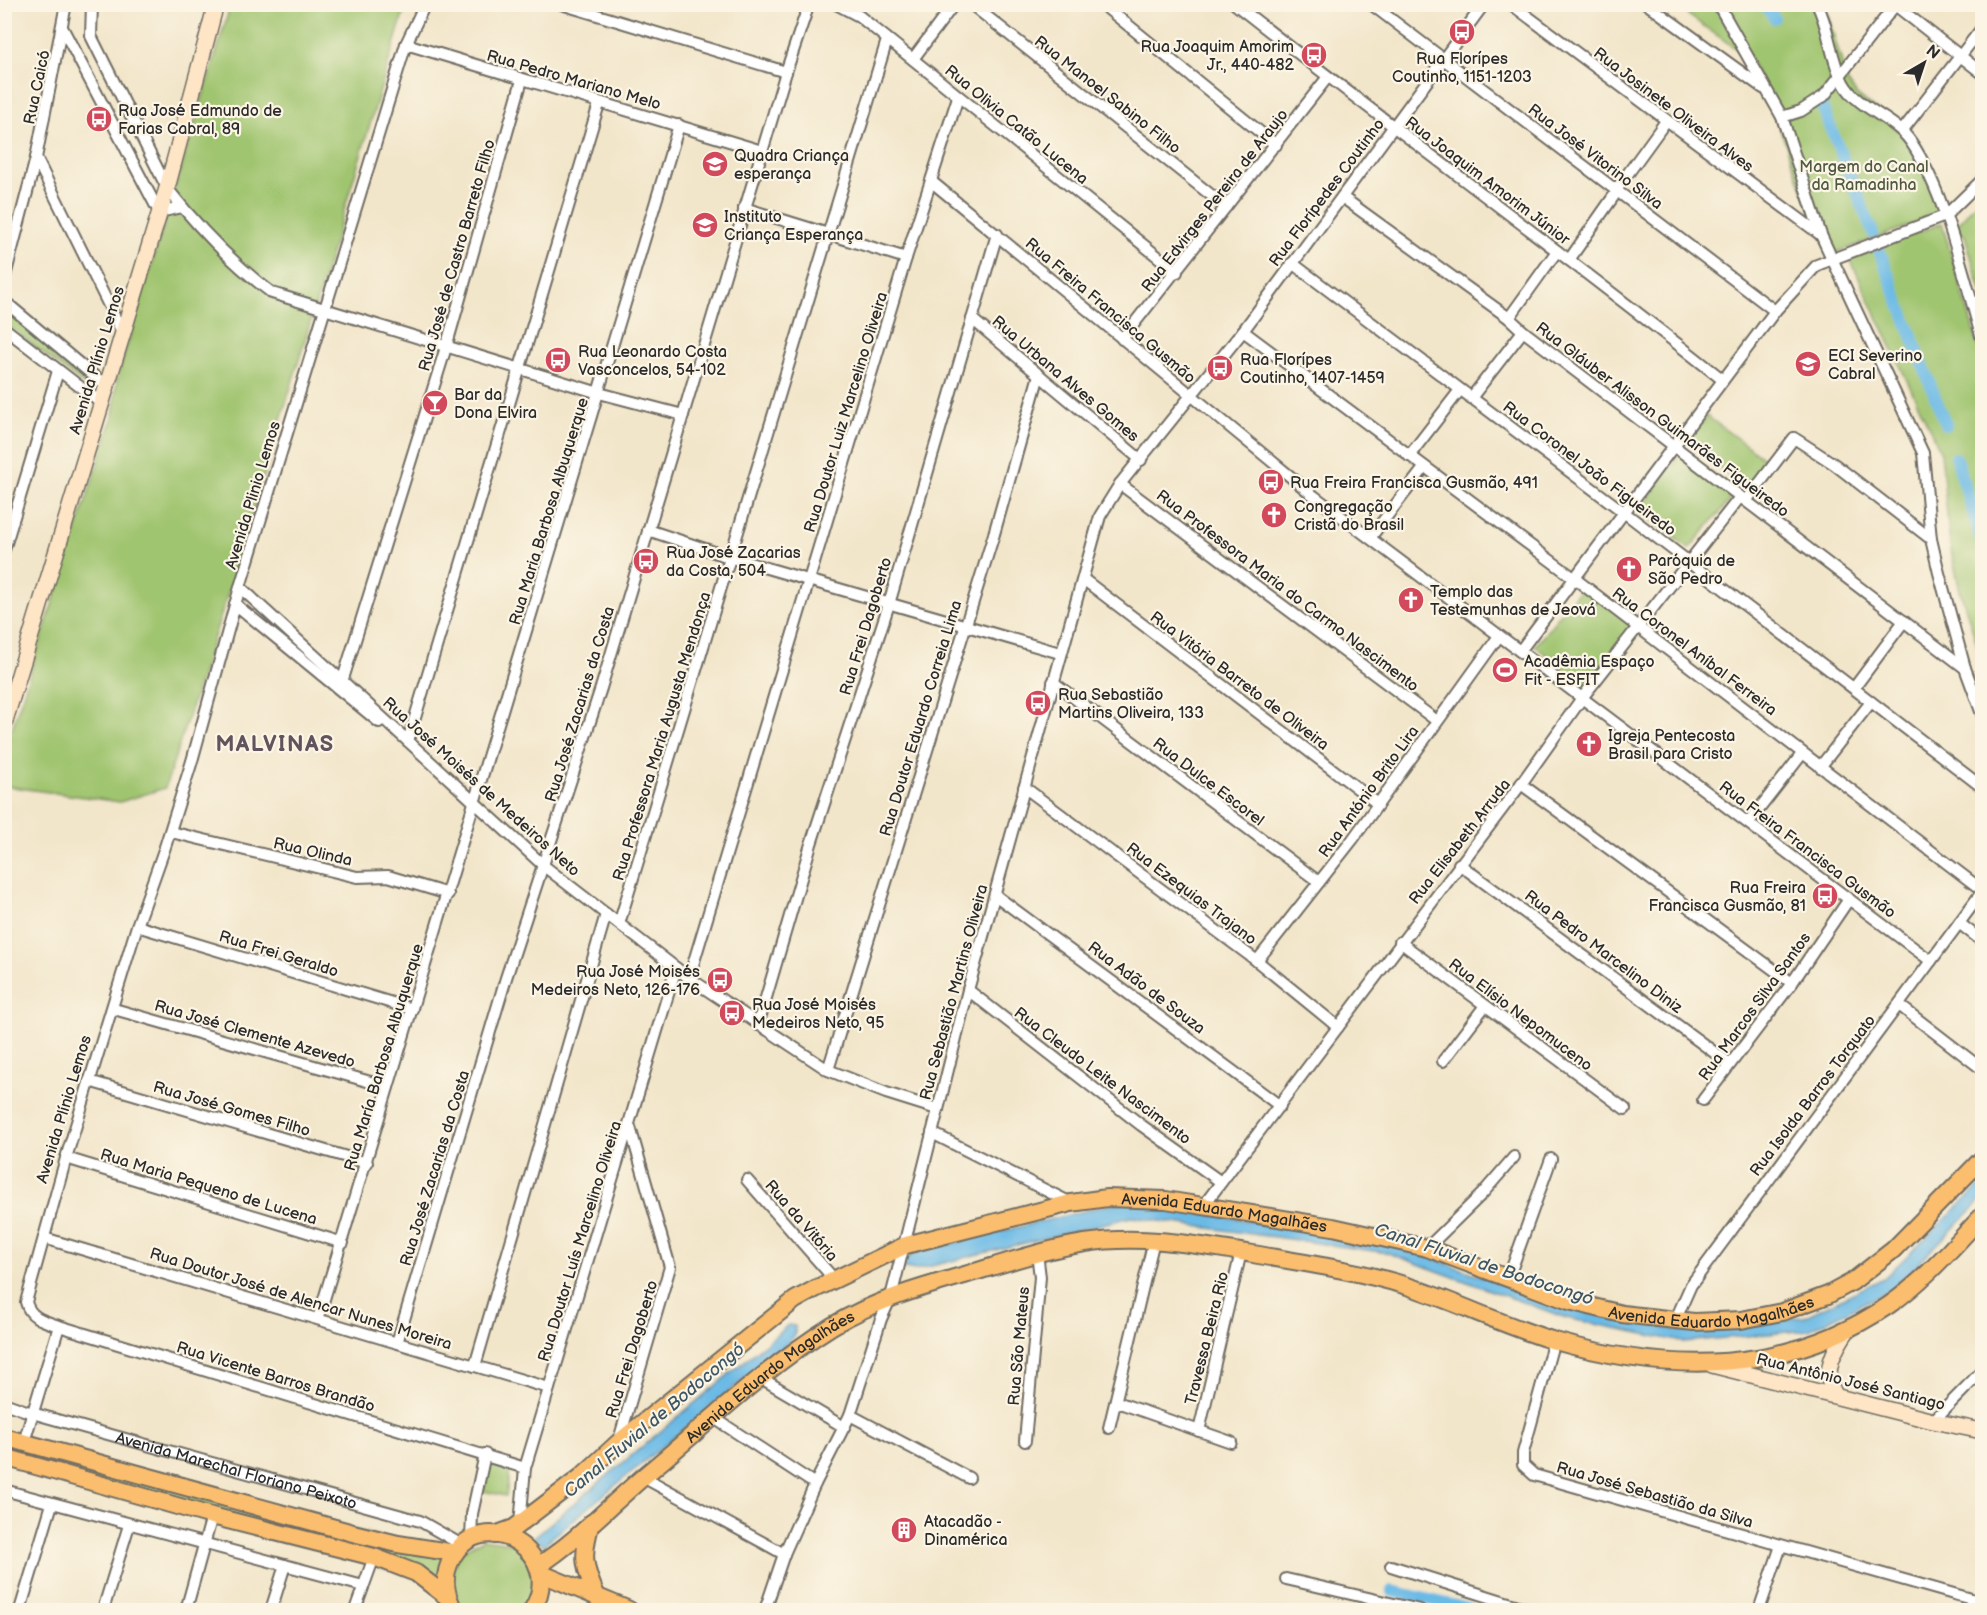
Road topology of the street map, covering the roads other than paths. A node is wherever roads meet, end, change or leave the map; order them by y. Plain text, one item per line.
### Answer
1 (66, 4) edge
2 (92, 4) edge
3 (216, 4) edge
4 (425, 4) edge
5 (561, 4) edge
6 (809, 4) edge
7 (954, 4) edge
8 (971, 4) edge
9 (1102, 4) edge
10 (1235, 4) edge
11 (1371, 4) edge
12 (1484, 4) edge
13 (1511, 4) edge
14 (1647, 4) edge
15 (1719, 4) edge
16 (1817, 4) edge
17 (840, 5) edge
18 (1895, 5) edge
19 (1983, 28) edge
20 (63, 29) junction
21 (887, 40) junction
22 (406, 44) junction
23 (1960, 56) junction
24 (913, 59) junction
25 (1443, 59) junction
26 (786, 72) junction
27 (1983, 73) edge
28 (1839, 75) junction
29 (1327, 78) junction
30 (522, 80) junction
31 (1768, 92) junction
32 (958, 97) junction
33 (599, 104) junction
34 (1782, 117) junction
35 (1666, 121) junction
36 (679, 125) junction
37 (1393, 128) junction
38 (1902, 131) junction
39 (1276, 145) junction
40 (762, 151) junction
41 (36, 158) junction
42 (1983, 180) edge
43 (932, 182) junction
44 (167, 188) junction
45 (1617, 190) junction
46 (1342, 197) junction
47 (182, 207) junction
48 (1226, 207) junction
49 (744, 208) junction
50 (159, 212) junction
51 (1945, 216) junction
52 (829, 232) junction
53 (997, 234) junction
54 (1821, 235) junction
55 (1557, 251) junction
56 (906, 258) junction
57 (1831, 258) junction
58 (1569, 260) junction
59 (1292, 263) junction
60 (1177, 272) junction
61 (4, 280) edge
62 (4, 301) edge
63 (325, 307) junction
64 (1774, 311) junction
65 (1509, 318) junction
66 (972, 319) junction
67 (4, 328) edge
68 (1243, 331) junction
69 (1522, 331) junction
70 (123, 334) junction
71 (1122, 339) junction
72 (1983, 339) edge
73 (447, 344) junction
74 (520, 368) junction
75 (58, 371) junction
76 (1039, 375) junction
77 (1723, 380) junction
78 (106, 386) junction
79 (1460, 390) junction
80 (599, 393) junction
81 (1192, 396) junction
82 (1471, 398) junction
83 (101, 403) junction
84 (683, 415) junction
85 (1675, 446) junction
86 (1408, 456) junction
87 (1141, 460) junction
88 (1424, 468) junction
89 (1120, 484) junction
90 (1743, 499) junction
91 (1625, 513) junction
92 (648, 530) junction
93 (1370, 538) junction
94 (1931, 539) junction
95 (4, 550) edge
96 (732, 558) junction
97 (1689, 562) junction
98 (1574, 578) junction
99 (1083, 579) junction
100 (811, 580) junction
101 (240, 587) junction
102 (236, 604) junction
103 (889, 604) junction
104 (1904, 621) junction
105 (964, 625) junction
106 (1638, 628) junction
107 (1499, 636) junction
108 (1521, 651) junction
109 (1060, 653) junction
110 (1965, 668) junction
111 (343, 679) junction
112 (1053, 682) junction
113 (1854, 688) junction
114 (1582, 698) junction
115 (1870, 702) junction
116 (1983, 714) edge
117 (1437, 721) junction
118 (4, 724) edge
119 (408, 741) junction
120 (1802, 754) junction
121 (1820, 767) junction
122 (1521, 784) junction
123 (1024, 787) junction
124 (1983, 787) edge
125 (476, 803) junction
126 (1378, 804) junction
127 (1749, 822) junction
128 (171, 832) junction
129 (1460, 864) junction
130 (544, 866) junction
131 (1319, 882) junction
132 (1983, 891) edge
133 (448, 894) junction
134 (995, 895) junction
135 (1849, 899) junction
136 (606, 914) junction
137 (1959, 923) junction
138 (619, 924) junction
139 (137, 926) junction
140 (1983, 941) edge
141 (1400, 942) junction
142 (1931, 961) junction
143 (1257, 962) junction
144 (676, 968) junction
145 (688, 978) junction
146 (1792, 983) junction
147 (968, 990) junction
148 (1899, 1005) junction
149 (1484, 1007) junction
150 (114, 1009) junction
151 (412, 1009) junction
152 (758, 1025) junction
153 (1338, 1027) junction
154 (1443, 1061) dead end
155 (1730, 1064) junction
156 (1983, 1069) edge
157 (828, 1070) junction
158 (89, 1081) junction
159 (388, 1087) junction
160 (1703, 1100) dead end
161 (1280, 1106) junction
162 (937, 1109) junction
163 (1625, 1109) dead end
164 (630, 1126) junction
165 (932, 1132) junction
166 (1514, 1157) dead end
167 (66, 1158) junction
168 (1551, 1159) dead end
169 (1983, 1159) edge
170 (367, 1163) junction
171 (747, 1180) dead end
172 (1221, 1182) junction
173 (1071, 1203) junction
174 (1204, 1205) junction
175 (1983, 1216) edge
176 (44, 1238) junction
177 (1154, 1240) junction
178 (343, 1243) junction
179 (906, 1245) junction
180 (1427, 1248) junction
181 (1241, 1252) junction
182 (1037, 1253) junction
183 (834, 1279) junction
184 (1508, 1279) junction
185 (891, 1297) junction
186 (26, 1302) joint
187 (318, 1319) junction
188 (1675, 1321) junction
189 (59, 1326) junction
190 (1849, 1328) junction
191 (1554, 1340) junction
192 (397, 1343) junction
193 (1711, 1364) junction
194 (475, 1366) junction
195 (1983, 1371) edge
196 (761, 1378) junction
197 (549, 1388) junction
198 (1836, 1396) junction
199 (1117, 1402) junction
200 (4, 1403) edge
201 (32, 1413) junction
202 (850, 1415) junction
203 (714, 1418) junction
204 (1933, 1421) junction
205 (844, 1427) junction
206 (1109, 1428) dead end
207 (1199, 1431) junction
208 (1983, 1431) edge
209 (4, 1437) edge
210 (1025, 1441) dead end
211 (24, 1442) junction
212 (619, 1442) junction
213 (1231, 1442) dead end
214 (485, 1454) junction
215 (4, 1457) edge
216 (525, 1468) junction
217 (643, 1477) junction
218 (969, 1478) dead end
219 (815, 1484) junction
220 (4, 1490) edge
221 (52, 1504) junction
222 (212, 1516) junction
223 (591, 1522) junction
224 (520, 1524) junction
225 (129, 1525) junction
226 (495, 1535) junction
227 (206, 1544) junction
228 (463, 1546) junction
229 (1781, 1546) junction
230 (784, 1554) junction
231 (374, 1557) junction
232 (285, 1565) junction
233 (1391, 1566) dead end
234 (539, 1569) junction
235 (1286, 1579) dead end
236 (363, 1586) junction
237 (598, 1599) junction
238 (1983, 1602) edge
239 (451, 1604) edge
240 (20, 1611) edge
241 (103, 1611) edge
242 (186, 1611) edge
243 (271, 1611) edge
244 (355, 1611) edge
245 (532, 1611) edge
246 (629, 1611) edge
247 (765, 1611) edge
248 (1420, 1611) edge
249 (1531, 1611) edge
250 (1759, 1611) edge

1 - 20 street, Rua Caicó
2 - 44 street
3 - 44 main road, Avenida Plínio Lemos
4 - 22 street
5 - 26 street
6 - 26 street, Rua José Zacarias da Costa
7 - 24 street
8 - 48 street, Rua Manoel Sabino Filho
9 - 39 street
10 - 29 street, Rua Joaquim Amorim Júnior
11 - 25 street, Rua José Vitorino Silva
12 - 25 street, Rua Florípedes Coutinho
13 - 35 street, Rua Josinete Oliveira Alves
14 - 31 street
15 - 31 street
16 - 28 street
17 - 21 street, Rua Olivia Catão Lucena
18 - 23 street
18 - 28 street
19 - 23 street
20 - 41 street, Rua Caicó
20 - 50 street
21 - 24 street, Rua Olivia Catão Lucena
21 - 52 street, Rua Professora Maria Augusta Mendonça
22 - 30 street, Rua Pedro Mariano Melo
22 - 63 street, Avenida Plinio Lemos
23 - 27 street
23 - 38 street
24 - 32 street, Rua Olivia Catão Lucena
25 - 37 street, Rua Florípedes Coutinho
25 - 45 street, Rua José Vitorino Silva
26 - 40 street, Rua José Zacarias da Costa
28 - 34 street
28 - 38 street
29 - 37 street, Rua Joaquim Amorim Júnior
29 - 39 street, Rua Edvirges Pereira de Araujo
30 - 33 street, Rua Pedro Mariano Melo
30 - 73 street, Rua José de Castro Barreto Filho
31 - 34 street
32 - 43 street, Rua Doutor Luiz Marcelino Oliveira
32 - 60 street, Rua Olivia Catão Lucena
33 - 36 street, Rua Pedro Mariano Melo
33 - 74 street
34 - 54 street
35 - 45 street
35 - 54 street, Rua Josinete Oliveira Alves
36 - 40 street, Rua Pedro Mariano Melo
36 - 80 street, Rua Maria Barbosa Albuquerque
37 - 46 street, Rua Florípedes Coutinho
37 - 55 street, Rua Joaquim Amorim Júnior
38 - 51 street
39 - 48 street, Rua Edvirges Pereira de Araujo
40 - 49 street, Rua José Zacarias da Costa
41 - 61 street, Rua Caicó
41 - 70 street
42 - 51 street
43 - 53 street, Rua Freira Francisca Gusmão
43 - 56 street, Rua Doutor Luiz Marcelino Oliveira
44 - 47 street
44 - 50 main road, Avenida Plínio Lemos
45 - 58 street
45 - 64 street, Rua José Vitorino Silva
46 - 59 street, Rua Florípedes Coutinho
46 - 65 street, Rua Gláuber Alisson Guimarães Figueiredo
47 - 50 street
47 - 63 street
48 - 60 street, Rua Edvirges Pereira de Araujo
49 - 52 street
49 - 84 street, Rua José Zacarias da Costa
50 - 70 main road, Avenida Plínio Lemos
51 - 57 street
51 - 72 street
52 - 56 street
52 - 96 street, Rua Professora Maria Augusta Mendonça
53 - 66 street, Rua Frei Dagoberto
53 - 71 street, Rua Freira Francisca Gusmão
54 - 57 street
55 - 58 street, Rua Joaquim Amorim Júnior
55 - 65 street
56 - 100 street, Rua Doutor Luiz Marcelino Oliveira
57 - 64 street
57 - 94 street
58 - 77 street, Rua Joaquim Amorim Júnior
59 - 68 street, Rua Florípedes Coutinho
59 - 79 street, Rua Coronel João Figueiredo
60 - 71 street, Rua Edvirges Pereira de Araujo
62 - 78 street
63 - 73 street
63 - 101 street, Avenida Plinio Lemos
64 - 77 street
65 - 69 street, Rua Gláuber Alisson Guimarães Figueiredo
66 - 76 street, Rua Urbana Alves Gomes
66 - 103 street, Rua Frei Dagoberto
67 - 75 street
68 - 81 street, Rua Florípedes Coutinho
68 - 86 street, Rua Coronel Aníbal Ferreira
69 - 82 street
69 - 85 street, Rua Gláuber Alisson Guimarães Figueiredo
70 - 78 main road, Avenida Plínio Lemos
71 - 81 street, Rua Freira Francisca Gusmão
73 - 74 street
73 - 111 street, Rua José de Castro Barreto Filho
74 - 80 street
74 - 119 street
75 - 83 street
75 - 95 street
76 - 87 street, Rua Urbana Alves Gomes
76 - 105 street, Rua Doutor Eduardo Correia Lima
77 - 85 street
78 - 83 main road, Avenida Plínio Lemos
79 - 82 street, Rua Coronel João Figueiredo
79 - 86 street
80 - 84 street
80 - 125 street, Rua Maria Barbosa Albuquerque
81 - 87 street, Rua Sebastião Martins Oliveira
81 - 93 street, Rua Freira Francisca Gusmão
82 - 91 street, Rua Coronel João Figueiredo
83 - 118 main road, Avenida Plínio Lemos
84 - 92 street, Rua José Zacarias da Costa
85 - 90 street, Rua Gláuber Alisson Guimarães Figueiredo
85 - 91 street
86 - 88 street, Rua Coronel Aníbal Ferreira
87 - 89 street, Rua Sebastião Martins Oliveira
88 - 93 street
88 - 98 street, Rua Coronel Aníbal Ferreira
89 - 99 street, Rua Sebastião Martins Oliveira
89 - 117 street, Rua Professora Maria do Carmo Nascimento
90 - 94 street, Rua Elisabeth Arruda
90 - 97 street, Rua Elisabeth Arruda
90 - 104 street, Rua Gláuber Alisson Guimarães Figueiredo
91 - 97 street, Rua Coronel João Figueiredo
91 - 98 street
92 - 96 street
92 - 130 street, Rua José Zacarias da Costa
93 - 107 street, Rua Freira Francisca Gusmão
94 - 110 street
96 - 100 street
96 - 138 street, Rua Professora Maria Augusta Mendonça
97 - 106 street, Rua Elisabeth Arruda
97 - 113 street, Rua Coronel João Figueiredo
98 - 106 street, Rua Coronel Aníbal Ferreira
98 - 108 street
99 - 109 street, Rua Sebastião Martins Oliveira
99 - 126 street, Rua Vitória Barreto de Oliveira
100 - 103 street
100 - 145 street, Rua Doutor Luiz Marcelino Oliveira
101 - 102 street, Avenida Plinio Lemos
101 - 111 street, Rua José Moisés de Medeiros Neto
102 - 125 street
102 - 128 street, Avenida Plinio Lemos
103 - 105 street
103 - 152 street, Rua Frei Dagoberto
104 - 110 street, Rua Gláuber Alisson Guimarães Figueiredo
104 - 113 street
105 - 109 street
105 - 157 street, Rua Doutor Eduardo Correia Lima
106 - 114 street, Rua Elisabeth Arruda
106 - 120 street, Rua Coronel Aníbal Ferreira
107 - 108 street, Rua Freira Francisca Gusmão
107 - 117 street, Rua António Brito Lira
108 - 114 street, Rua Freira Francisca Gusmão
109 - 112 street, Rua Sebastião Martins Oliveira
110 - 116 street
111 - 119 street, Rua José Moisés de Medeiros Neto
112 - 123 street, Rua Sebastião Martins Oliveira
112 - 131 street, Rua Dulce Escorel
113 - 115 street, Rua Coronel João Figueiredo
114 - 122 street, Rua Elisabeth Arruda
114 - 127 street, Rua Freira Francisca Gusmão
115 - 121 street
115 - 124 street, Rua Coronel João Figueiredo
117 - 126 street, Rua António Brito Lira
119 - 125 street, Rua José Moisés de Medeiros Neto
120 - 121 street, Rua Coronel Aníbal Ferreira
120 - 127 street
121 - 132 street, Rua Coronel Aníbal Ferreira
122 - 129 street, Rua Elisabeth Arruda
122 - 146 street
123 - 134 street, Rua Sebastião Martins Oliveira
123 - 143 street, Rua Ezequias Trajano
125 - 130 street, Rua José Moisés de Medeiros Neto
125 - 133 street, Rua María Barbosa Albuquerque
126 - 131 street, Rua António Brito Lira
127 - 135 street, Rua Freira Francisca Gusmão
128 - 133 street, Rua Olinda
128 - 139 street, Avenida Plinio Lemos
129 - 141 street, Rua Elisabeth Arruda
129 - 155 street, Rua Pedro Marcelino Diniz
130 - 136 street, Rua José Moisés de Medeiros Neto
130 - 192 street, Rua José Zacarias da Costa
131 - 143 street, Rua António Brito Lira
132 - 137 street, Rua Isolda Barros Torquato
133 - 151 street, Rua María Barbosa Albuquerque
134 - 147 street, Rua Sebastião Martins Oliveira
134 - 161 street, Rua Adão de Souza
135 - 142 street, Rua Freira Francisca Gusmão
135 - 146 street, Rua Marcos Silva Santos
136 - 138 street, Rua José Moisés de Medeiros Neto
136 - 194 street
137 - 140 street
137 - 142 street, Rua Isolda Barros Torquato
138 - 144 street, Rua José Moisés de Medeiros Neto
139 - 150 street, Avenida Plínio Lemos
139 - 151 street, Rua Frei Geraldo
141 - 149 street, Rua Elísio Nepomuceno
141 - 153 street, Rua Elisabeth Arruda
142 - 148 street, Rua Isolda Barros Torquato
143 - 153 street, Rua Ezequias Trajano
144 - 145 street, Rua José Moisés de Medeiros Neto
144 - 164 street, Rua Doutor Luís Marcelino Oliveira
145 - 152 street, Rua José Moisés de Medeiros Neto
146 - 155 street, Rua Marcos Silva Santos
147 - 162 street, Rua Sebastião Martins Oliveira
147 - 172 street, Rua Cleudo Leite Nascimento
148 - 156 street
148 - 188 street, Rua Isolda Barros Torquato
149 - 154 street
149 - 163 street, Rua Elísio Nepomuceno
150 - 158 street, Avenida Plínio Lemos
150 - 159 street, Rua José Clemente Azevedo
151 - 159 street, Rua María Barbosa Albuquerque
152 - 157 street, Rua José Moisés de Medeiros Neto
153 - 161 street, Rua Elisabeth Arruda
155 - 160 street, Rua Marcos Silva Santos
157 - 162 street, Rua José Moisés de Medeiros Neto
158 - 167 street, Avenida Plínio Lemos
158 - 170 street, Rua José Gomes Filho
159 - 170 street, Rua María Barbosa Albuquerque
161 - 172 street, Rua Elisabeth Arruda
162 - 165 street, Rua Sebastião Martins Oliveira
164 - 197 street, Rua Doutor Luís Marcelino Oliveira
164 - 212 street, Rua Frei Dagoberto
165 - 173 street
165 - 179 street, Rua Sebastião Martins Oliveira
166 - 180 street
167 - 176 street, Avenida Plínio Lemos
167 - 178 street, Rua Maria Pequeno de Lucena
168 - 184 street
169 - 188 main road, Avenida Eduardo Magalhães
170 - 178 street, Rua María Barbosa Albuquerque
171 - 183 street, Rua da Vitória
172 - 174 street, Rua Elisabeth Arruda
173 - 174 main road, Avenida Eduardo Magalhães
173 - 179 main road, Avenida Eduardo Magalhães
174 - 180 main road, Avenida Eduardo Magalhães
175 - 190 main road, Avenida Eduardo Magalhães
176 - 186 street, Avenida Plínio Lemos
176 - 187 street, Rua Doutor José de Alencar Nunes Moreira
177 - 181 main road, Avenida Eduardo Magalhães
177 - 182 main road, Avenida Eduardo Magalhães
177 - 199 street
178 - 187 street, Rua María Barbosa Albuquerque
179 - 183 main road, Avenida Eduardo Magalhães
179 - 185 street, Rua Sebastião Martins Oliveira
180 - 184 main road, Avenida Eduardo Magalhães
181 - 191 main road, Avenida Eduardo Magalhães
181 - 207 street, Travessa Beira Rio
182 - 185 main road, Avenida Eduardo Magalhães
182 - 210 street, Rua São Mateus
183 - 212 main road, Avenida Eduardo Magalhães
184 - 188 main road, Avenida Eduardo Magalhães
185 - 196 main road, Avenida Eduardo Magalhães
185 - 202 street, Rua Sebastião Martins Oliveira
186 - 189 street, Rua Vicente Barros Brandão
187 - 192 street, Rua Doutor José de Alencar Nunes Moreira
189 - 201 street
189 - 214 street, Rua Vicente Barros Brandão
190 - 193 main road, Avenida Eduardo Magalhães
190 - 198 main road
191 - 193 main road, Avenida Eduardo Magalhães
191 - 229 street, Rua José Sebastião da Silva
192 - 194 street, Rua Doutor José de Alencar Nunes Moreira
193 - 198 main road, Rua Antônio José Santiago
194 - 197 street, Rua Doutor José de Alencar Nunes Moreira
195 - 204 street
196 - 203 main road, Avenida Eduardo Magalhães
196 - 205 street
197 - 216 street, Rua Doutor Luís Marcelino Oliveira
198 - 204 main road, Rua Antônio José Santiago
199 - 206 street
199 - 207 street, Travessa Beira Rio
200 - 201 street, Avenida Marechal Floriano Peixoto
201 - 211 street
201 - 228 street, Avenida Marechal Floriano Peixoto
202 - 205 street, Rua Sebastião Martins Oliveira
202 - 218 street
203 - 217 main road, Avenida Eduardo Magalhães
203 - 219 street
204 - 208 main road, Rua Antônio José Santiago
205 - 219 street, Rua Sebastião Martins Oliveira
207 - 213 street, Travessa Beira Rio
209 - 211 main road, Avenida Marechal Floriano Peixoto
211 - 228 main road, Avenida Marechal Floriano Peixoto
212 - 224 main road, Avenida Eduardo Magalhães
214 - 216 street, Rua Vicente Barros Brandão
214 - 228 street
215 - 222 main road
216 - 224 street, Rua Doutor Luís Marcelino Oliveira
217 - 223 main road, Avenida Eduardo Magalhães
217 - 230 street
219 - 230 street, Rua Sebastião Martins Oliveira
220 - 221 street
221 - 225 street
221 - 240 street
222 - 227 street
222 - 231 main road
223 - 234 main road, Avenida Eduardo Magalhães
223 - 237 main road
224 - 226 main road, Avenida Eduardo Magalhães
225 - 227 street
225 - 241 street
226 - 228 main road, Avenida Eduardo Magalhães
226 - 234 main road
227 - 232 street
227 - 242 street
228 - 239 main road
229 - 238 street, Rua José Sebastião da Silva
229 - 250 street
230 - 247 street, Rua Sebastião Martins Oliveira
231 - 236 street
231 - 239 main road
232 - 236 street
232 - 243 street
233 - 249 street
234 - 237 main road
234 - 245 main road
235 - 248 street
236 - 244 street
237 - 246 main road

